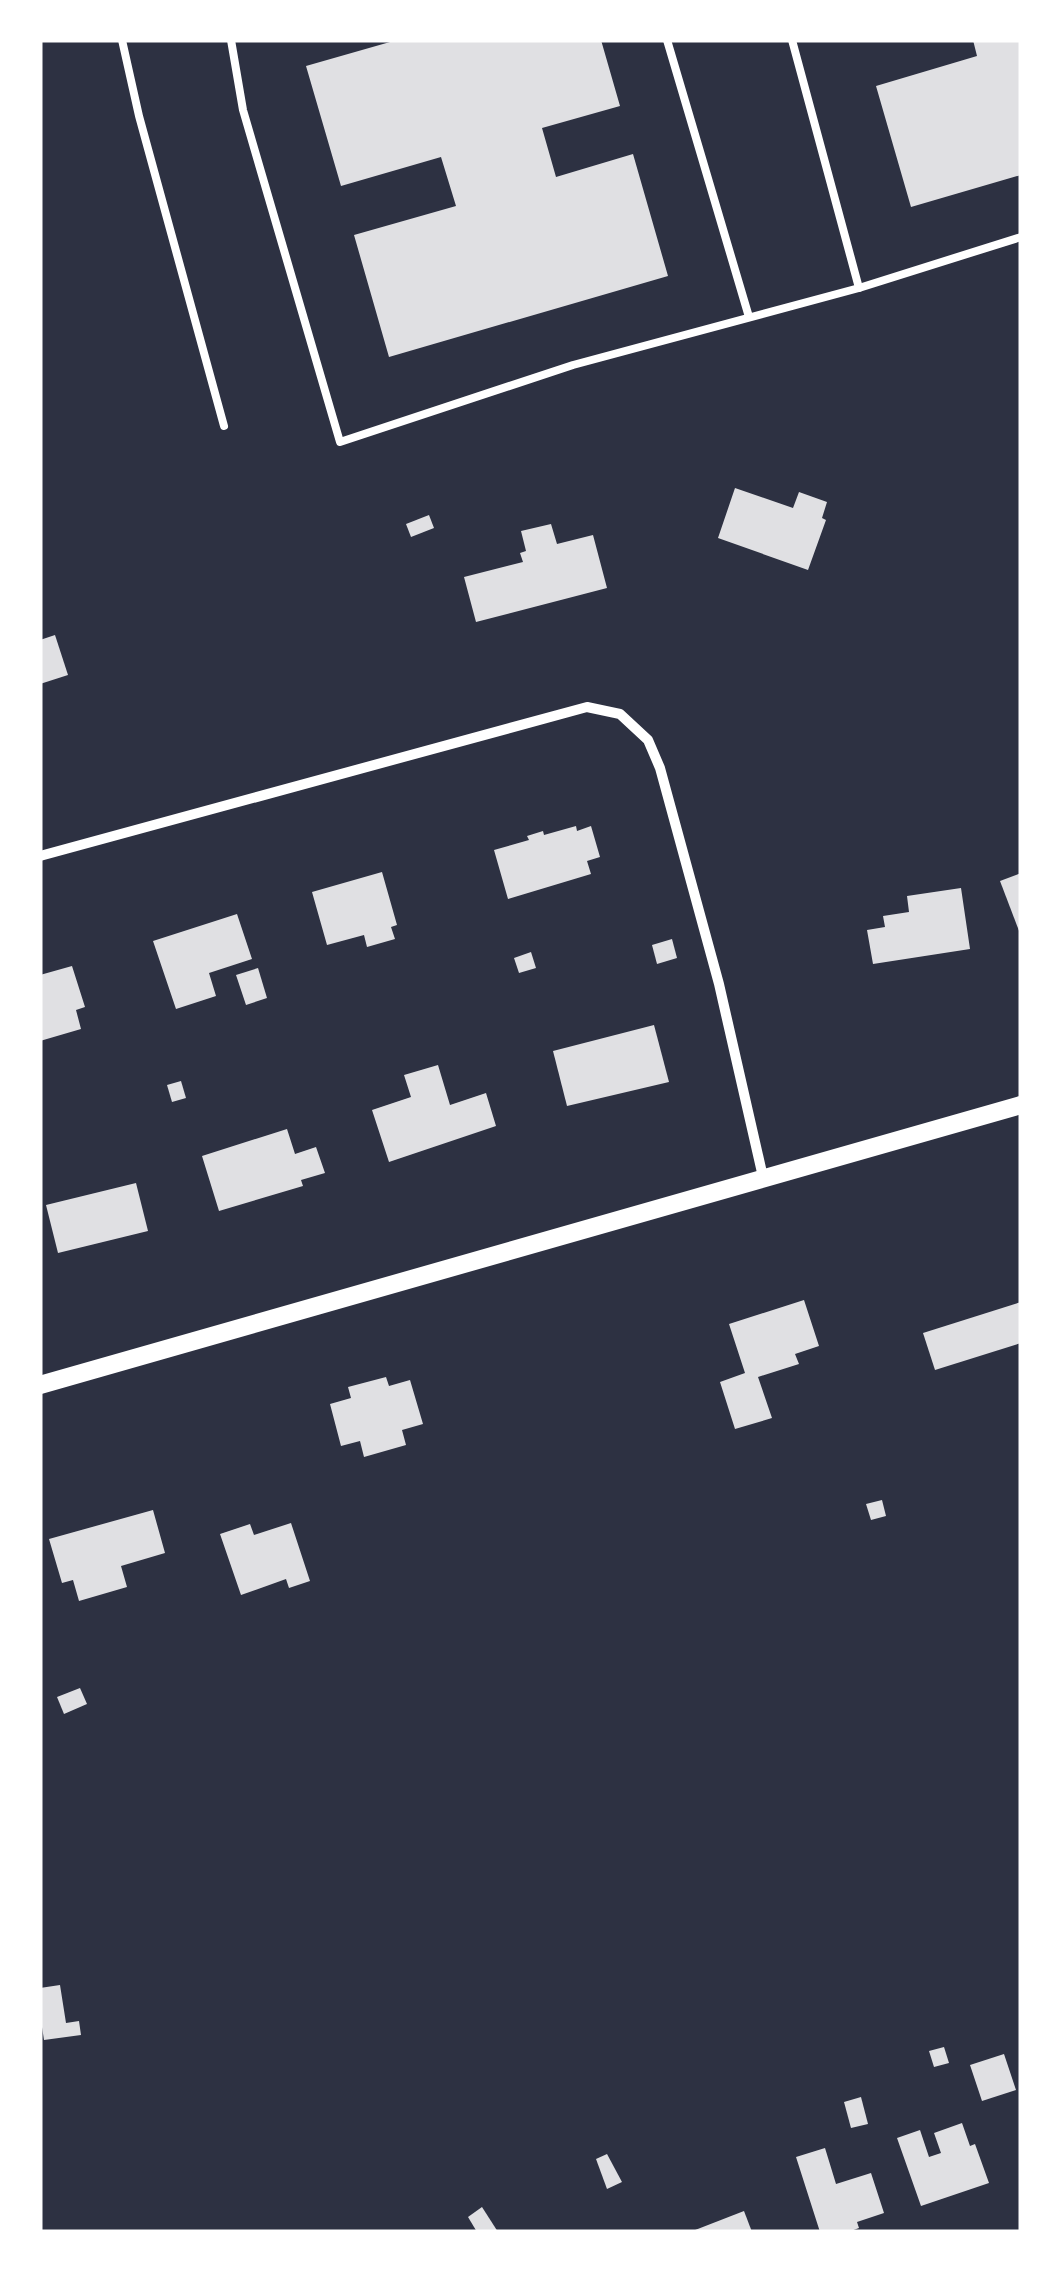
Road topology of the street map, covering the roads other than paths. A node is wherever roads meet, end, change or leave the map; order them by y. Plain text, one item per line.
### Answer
1 (122, 40) edge
2 (231, 40) edge
3 (667, 40) edge
4 (792, 40) edge
5 (1021, 236) edge
6 (858, 288) junction
7 (750, 317) junction
8 (224, 426) dead end
9 (40, 856) edge
10 (1021, 1105) edge
11 (763, 1178) junction
12 (40, 1385) edge

1 - 8 lane
2 - 7 lane
3 - 7 lane
4 - 6 lane
5 - 6 lane
6 - 7 lane
9 - 11 street
10 - 11 street
11 - 12 street

